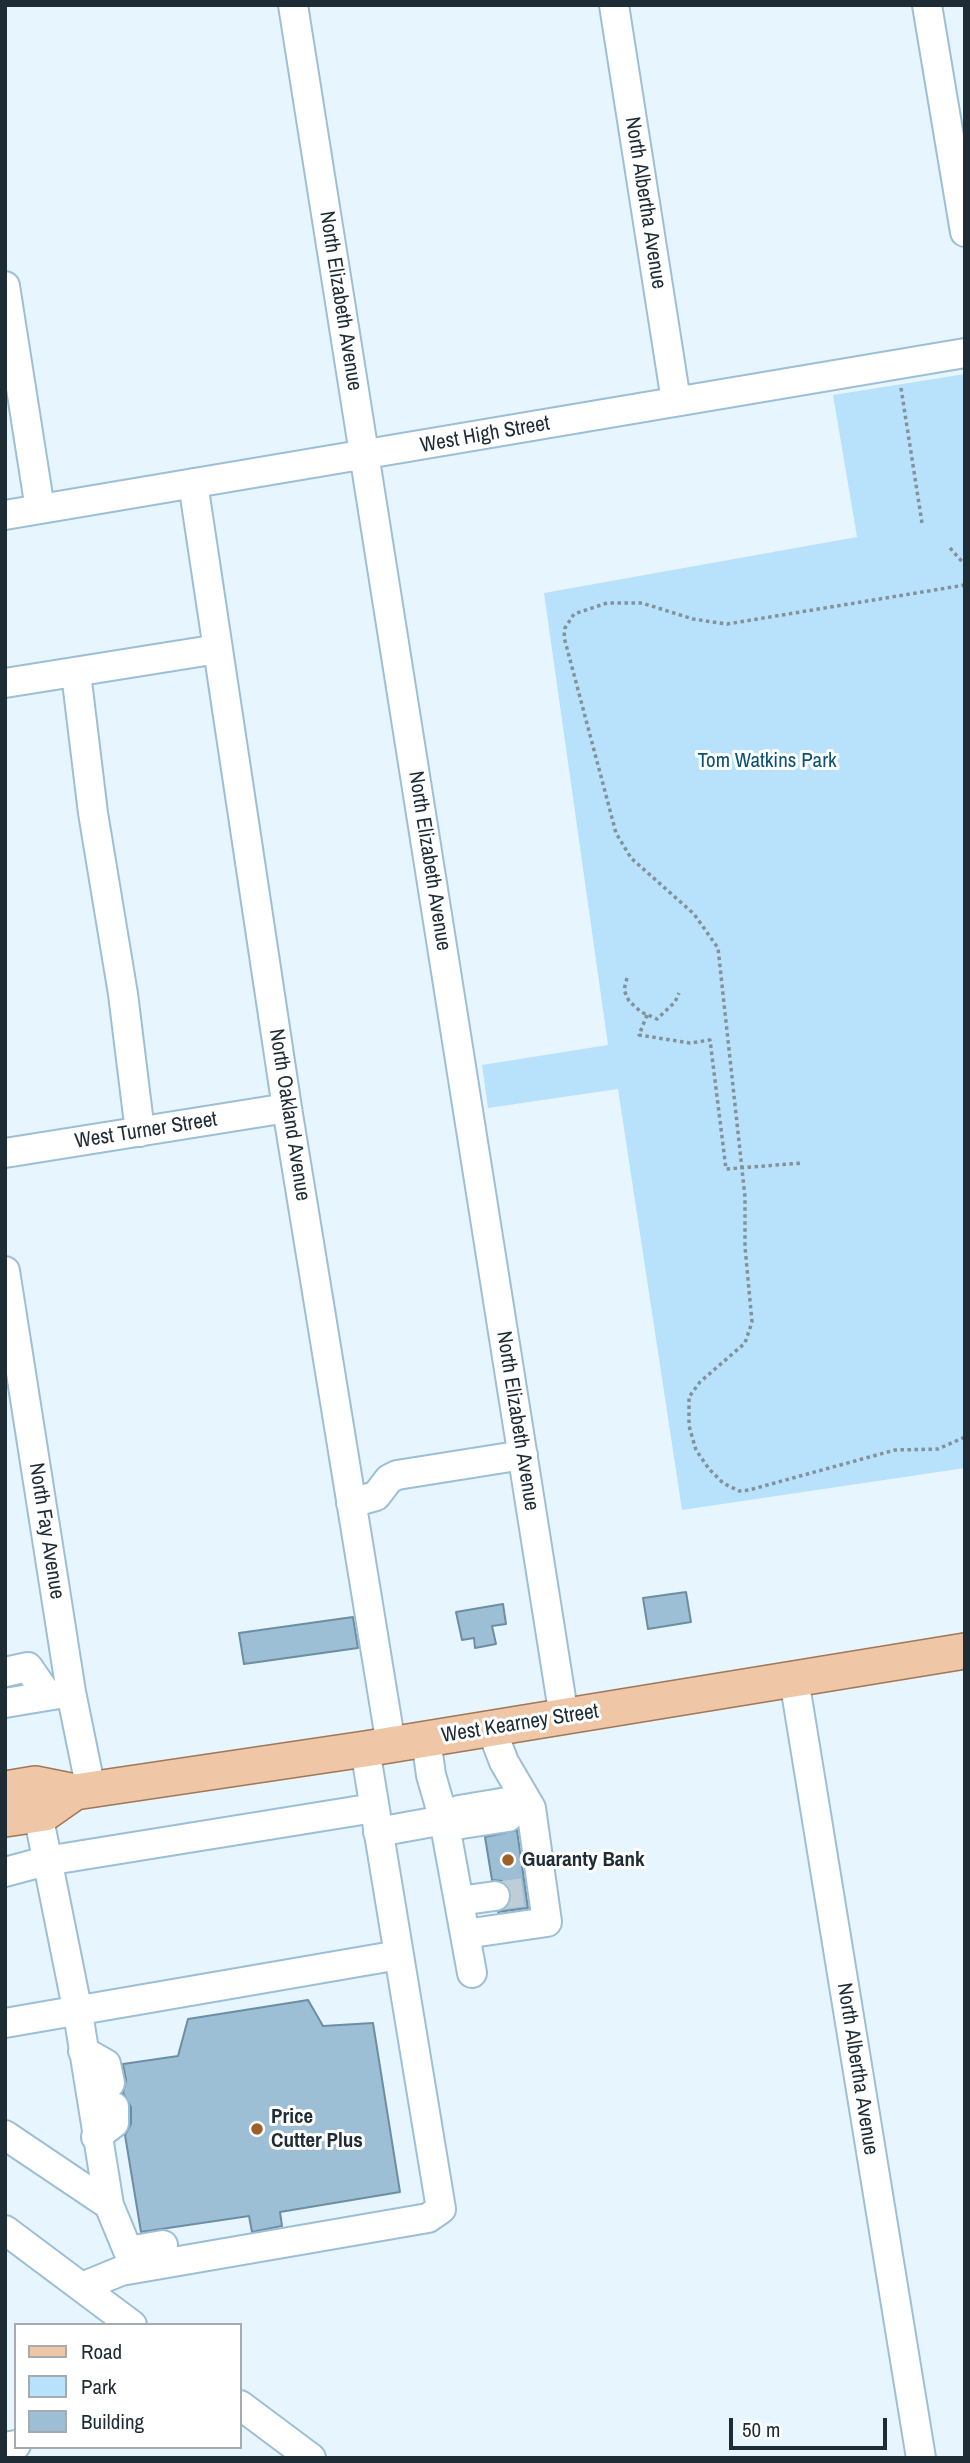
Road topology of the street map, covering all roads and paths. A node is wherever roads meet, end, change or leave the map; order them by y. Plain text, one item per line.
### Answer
1 (293, 5) edge
2 (614, 5) edge
3 (927, 5) edge
4 (965, 232) edge
5 (5, 286) edge
6 (965, 353) edge
7 (901, 386) dead end
8 (676, 401) junction
9 (365, 456) junction
10 (192, 483) junction
11 (40, 509) junction
12 (5, 515) edge
13 (922, 523) dead end
14 (950, 548) dead end
15 (965, 565) edge
16 (965, 584) edge
17 (218, 649) junction
18 (76, 673) junction
19 (5, 683) edge
20 (627, 978) dead end
21 (679, 993) dead end
22 (646, 1015) junction
23 (287, 1108) junction
24 (140, 1132) junction
25 (5, 1153) edge
26 (802, 1163) dead end
27 (741, 1168) junction
28 (5, 1271) edge
29 (965, 1437) edge
30 (523, 1455) junction
31 (351, 1503) junction
32 (965, 1651) edge
33 (5, 1672) edge
34 (794, 1679) junction
35 (60, 1694) junction
36 (5, 1703) edge
37 (564, 1717) junction
38 (491, 1728) junction
39 (426, 1739) junction
40 (378, 1747) junction
41 (5, 1789) edge
42 (83, 1791) junction
43 (523, 1809) junction
44 (21, 1816) edge
45 (449, 1819) junction
46 (376, 1820) junction
47 (47, 1861) junction
48 (5, 1872) edge
49 (495, 1896) tunnel mouth
50 (459, 1902) junction
51 (465, 1934) junction
52 (399, 1955) junction
53 (472, 1973) dead end
54 (78, 2013) junction
55 (5, 2023) edge
56 (83, 2051) junction
57 (5, 2135) edge
58 (96, 2137) junction
59 (109, 2205) junction
60 (5, 2230) edge
61 (231, 2233) dead end
62 (82, 2287) junction
63 (129, 2323) edge
64 (242, 2406) edge
65 (311, 2458) edge
66 (921, 2458) edge

1 - 9 street, North Elizabeth Avenue
2 - 8 street, North Albertha Avenue
3 - 4 street
5 - 11 street
6 - 8 street, West High Street
7 - 13 path
8 - 9 street, West High Street
9 - 10 street, West High Street
9 - 30 street, North Elizabeth Avenue
10 - 11 street, West High Street
10 - 17 street, North Oakland Avenue
11 - 12 street, West High Street
14 - 15 path
16 - 27 path
17 - 18 street
17 - 23 street, North Oakland Avenue
18 - 19 street
18 - 24 street
20 - 22 path
21 - 22 path
22 - 27 path
23 - 24 street, West Turner Street
23 - 31 street, North Oakland Avenue
24 - 25 street, West Turner Street
26 - 27 path
27 - 29 path
28 - 35 street, North Fay Avenue
30 - 31 street
30 - 37 street, North Elizabeth Avenue
31 - 40 street, North Oakland Avenue
32 - 34 main road, West Kearney Street
33 - 35 street
34 - 37 main road, West Kearney Street
34 - 66 street, North Albertha Avenue
35 - 36 street
35 - 42 street, North Fay Avenue
37 - 38 main road, West Kearney Street
38 - 39 main road, West Kearney Street
38 - 43 street
39 - 40 main road, West Kearney Street
39 - 45 street
40 - 42 main road, West Kearney Street
40 - 46 street, North Oakland Avenue
41 - 42 main road, West Kearney Street
42 - 44 main road, West Kearney Street
43 - 45 street
43 - 51 street
44 - 47 street
45 - 46 street
45 - 50 street
46 - 47 street
46 - 52 street, North Oakland Avenue
47 - 48 street
47 - 54 street
49 - 50 street
50 - 51 street
51 - 53 street
52 - 54 street
52 - 62 street, North Oakland Avenue
54 - 55 street
54 - 56 street
56 - 58 street
56 - 58 street
57 - 59 street
58 - 59 street
59 - 61 street
60 - 62 street
62 - 63 street
64 - 65 street

